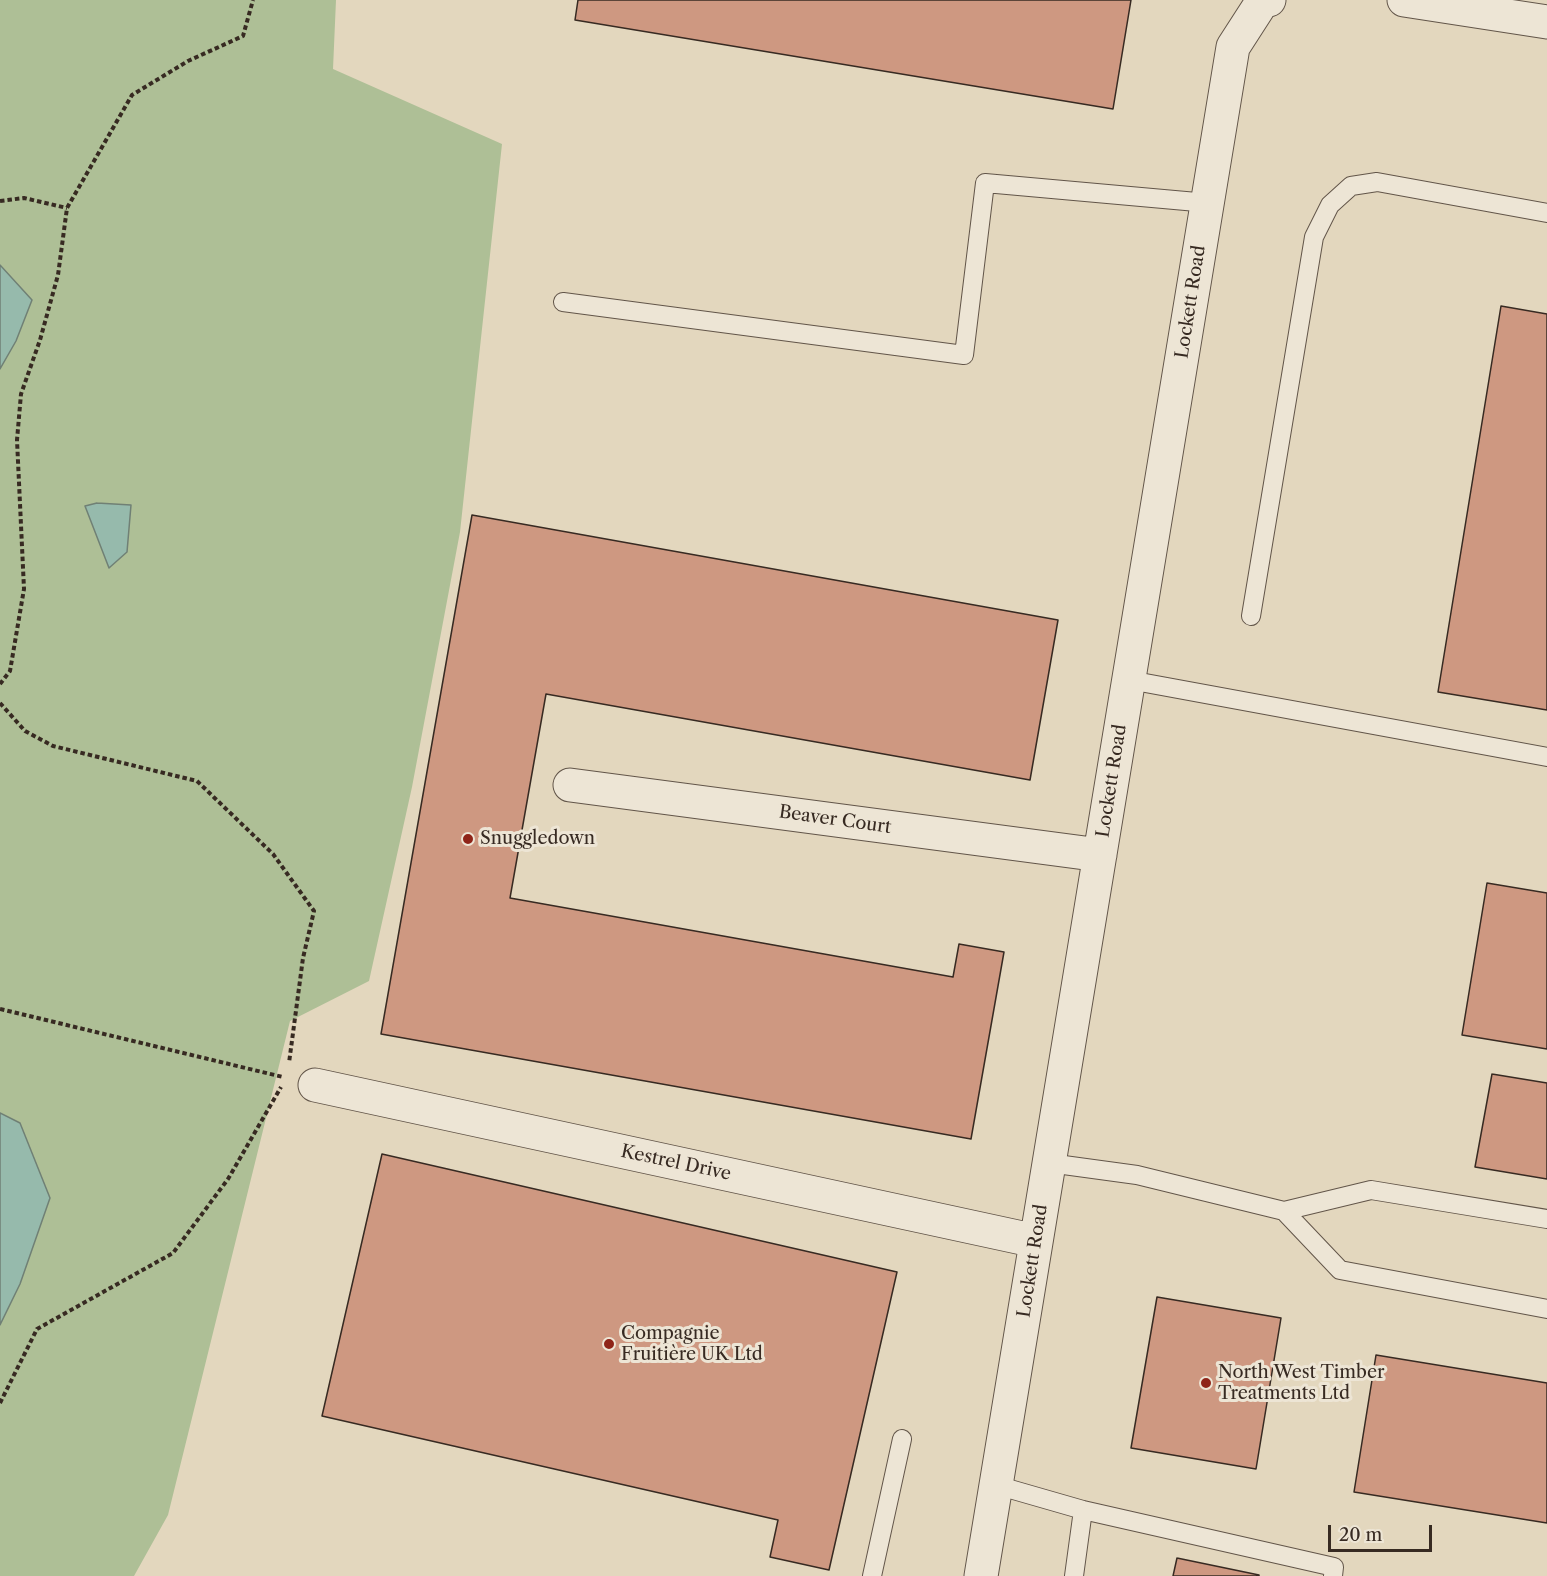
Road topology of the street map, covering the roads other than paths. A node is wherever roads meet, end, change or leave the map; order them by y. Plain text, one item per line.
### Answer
1 (1269, 0) edge
2 (1404, 0) edge
3 (1547, 21) edge
4 (1208, 203) junction
5 (1547, 213) edge
6 (563, 302) dead end
7 (1251, 616) dead end
8 (1129, 680) junction
9 (1547, 757) edge
10 (570, 785) dead end
11 (1100, 855) junction
12 (301, 1082) road end
13 (1049, 1163) junction
14 (1284, 1211) junction
15 (1547, 1219) edge
16 (1036, 1241) junction
17 (1547, 1309) edge
18 (902, 1439) dead end
19 (996, 1485) junction
20 (1083, 1510) junction
21 (872, 1576) edge
22 (981, 1576) edge
23 (1074, 1576) edge
24 (1333, 1576) edge

1 - 4 street, Lockett Road
2 - 3 street
4 - 6 lane
4 - 8 street, Lockett Road
5 - 7 lane
8 - 9 lane
8 - 11 street, Lockett Road
10 - 11 street, Beaver Court
11 - 13 street, Lockett Road
12 - 16 street, Kestrel Drive
13 - 14 lane
13 - 16 street, Lockett Road
14 - 15 lane
14 - 17 lane
16 - 19 street, Lockett Road
18 - 21 lane
19 - 20 lane
19 - 22 street, Lockett Road
20 - 23 lane
20 - 24 lane

